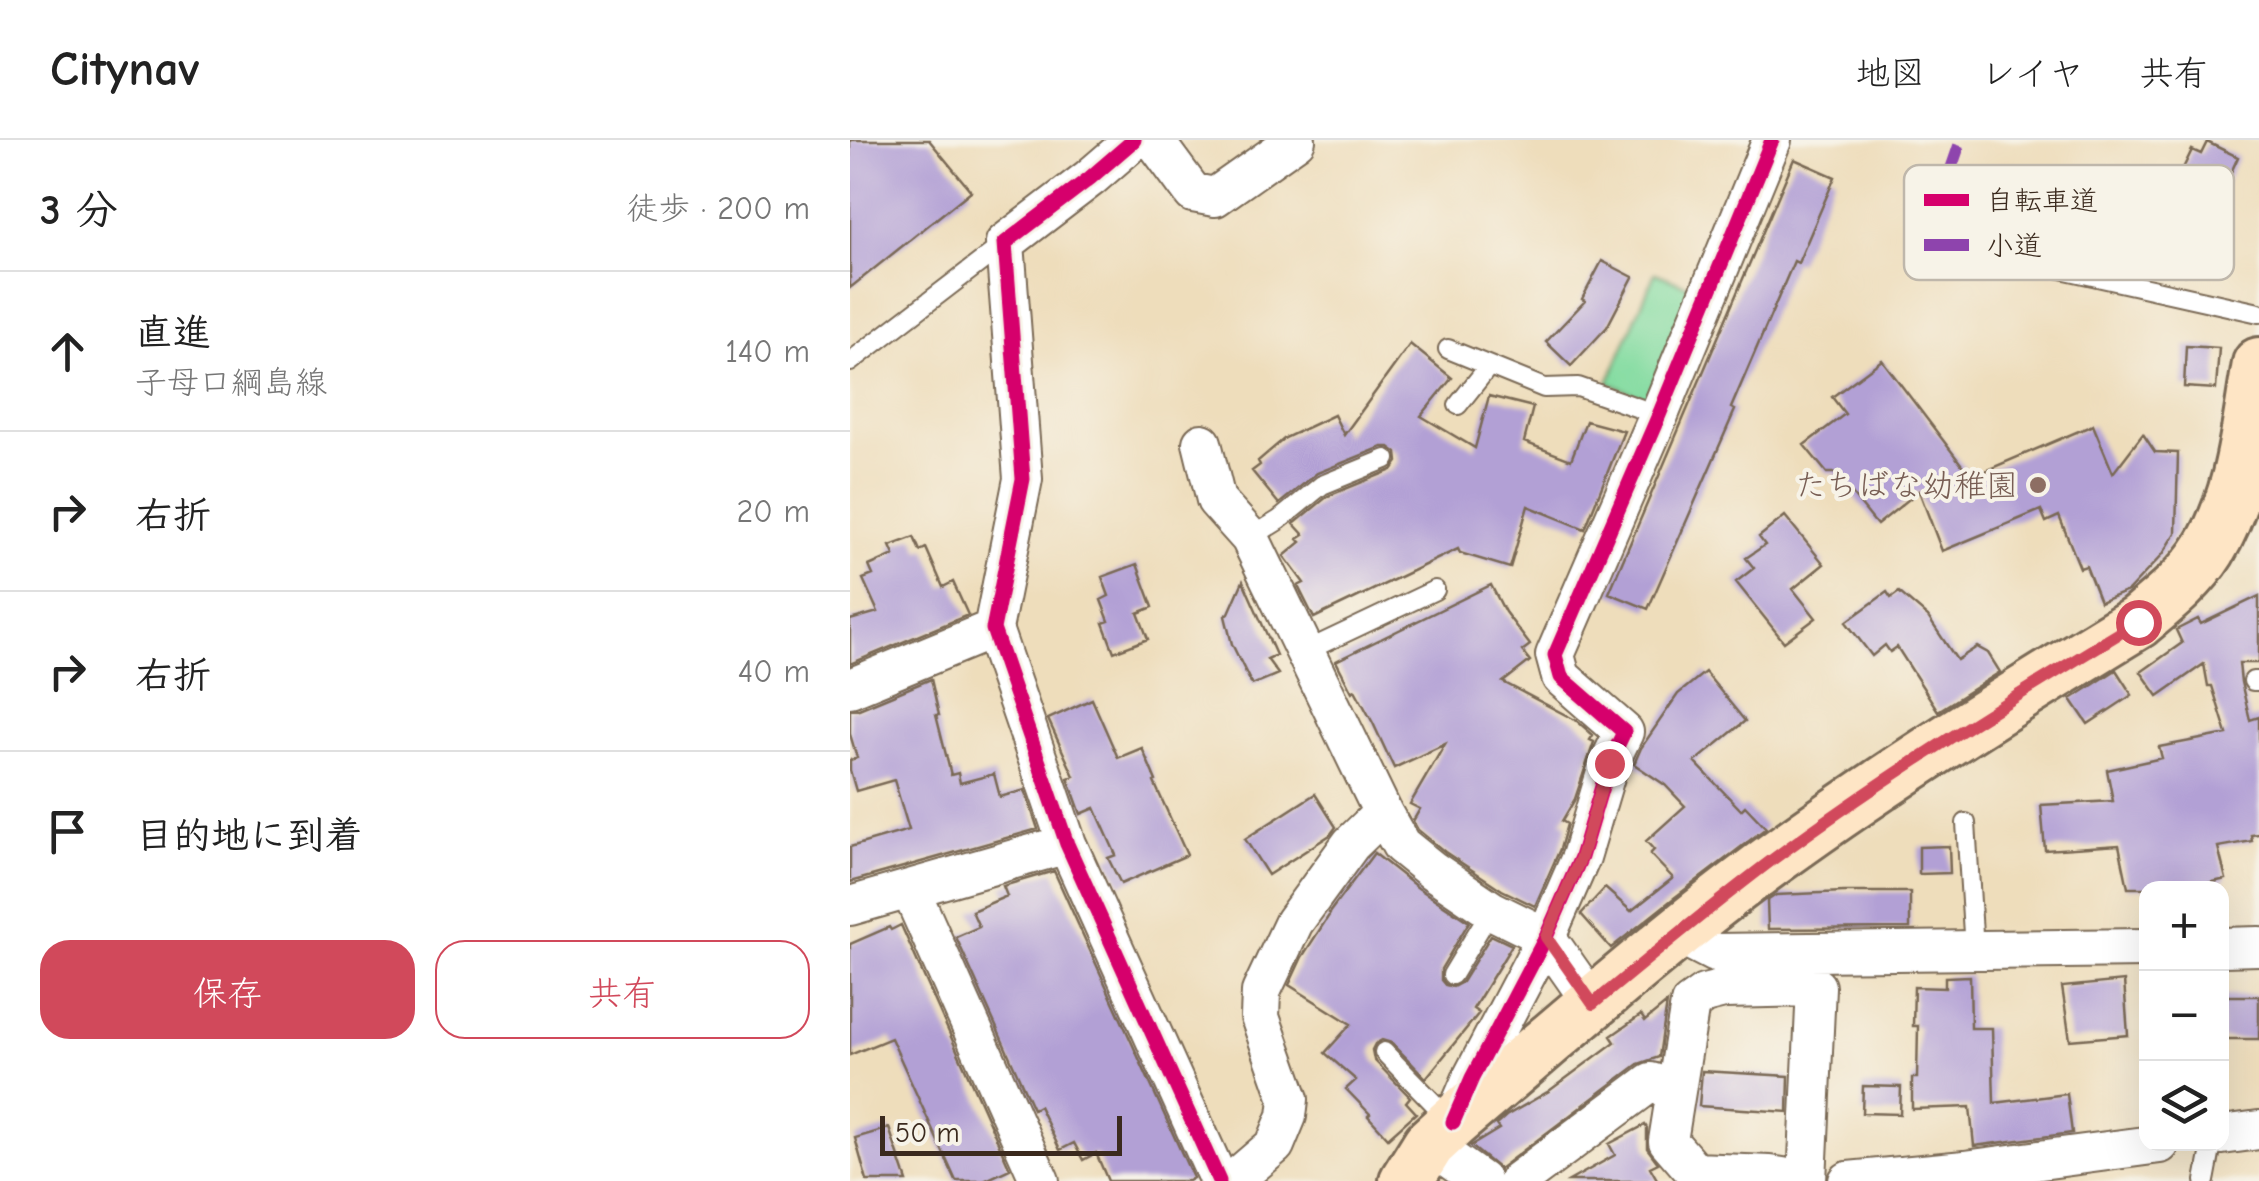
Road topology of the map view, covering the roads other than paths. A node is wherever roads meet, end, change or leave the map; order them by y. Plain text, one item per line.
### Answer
1 (1134, 140) edge
2 (1154, 140) edge
3 (1296, 140) edge
4 (1772, 140) edge
5 (1005, 243) junction
6 (2111, 280) edge
7 (2259, 313) edge
8 (1448, 349) dead end
9 (850, 362) edge
10 (2259, 364) edge
11 (1489, 366) junction
12 (1458, 406) dead end
13 (1658, 415) junction
14 (1202, 443) dead end
15 (1386, 459) dead end
16 (1250, 538) junction
17 (1434, 590) dead end
18 (993, 629) junction
19 (1304, 652) junction
20 (850, 688) edge
21 (1383, 813) junction
22 (1966, 823) dead end
23 (1068, 844) junction
24 (910, 890) junction
25 (850, 906) edge
26 (1491, 910) junction
27 (1678, 934) junction
28 (1546, 937) junction
29 (2259, 946) edge
30 (2229, 947) edge
31 (2139, 948) edge
32 (1974, 950) junction
33 (1452, 975) dead end
34 (1593, 1004) junction
35 (1384, 1052) dead end
36 (1676, 1090) junction
37 (2259, 1130) edge
38 (2229, 1134) edge
39 (2139, 1147) edge
40 (1429, 1149) edge
41 (2211, 1151) edge
42 (1693, 1177) edge
43 (1040, 1181) edge
44 (1218, 1181) edge
45 (1234, 1181) edge
46 (1480, 1181) edge
47 (1518, 1181) edge
48 (1806, 1181) edge
49 (1848, 1181) edge
50 (2205, 1181) edge

1 - 5 street
2 - 3 street
4 - 13 street
5 - 9 lane
5 - 18 street
6 - 7 lane
8 - 11 lane
10 - 27 main road
11 - 12 lane
11 - 13 lane
13 - 28 street
14 - 16 street
15 - 16 lane
16 - 19 street
17 - 19 lane
18 - 20 street
18 - 23 street
19 - 21 street
21 - 26 street
21 - 45 street
22 - 32 lane
23 - 24 street
23 - 44 street
24 - 25 street
24 - 43 street
26 - 28 street
26 - 33 lane
27 - 32 street
27 - 34 main road
28 - 34 street
28 - 40 street
29 - 30 street
31 - 32 street
34 - 40 main road
35 - 40 lane
36 - 42 street
36 - 47 street
36 - 48 street
37 - 38 street
39 - 49 street
40 - 46 street
41 - 50 lane
42 - 48 street

